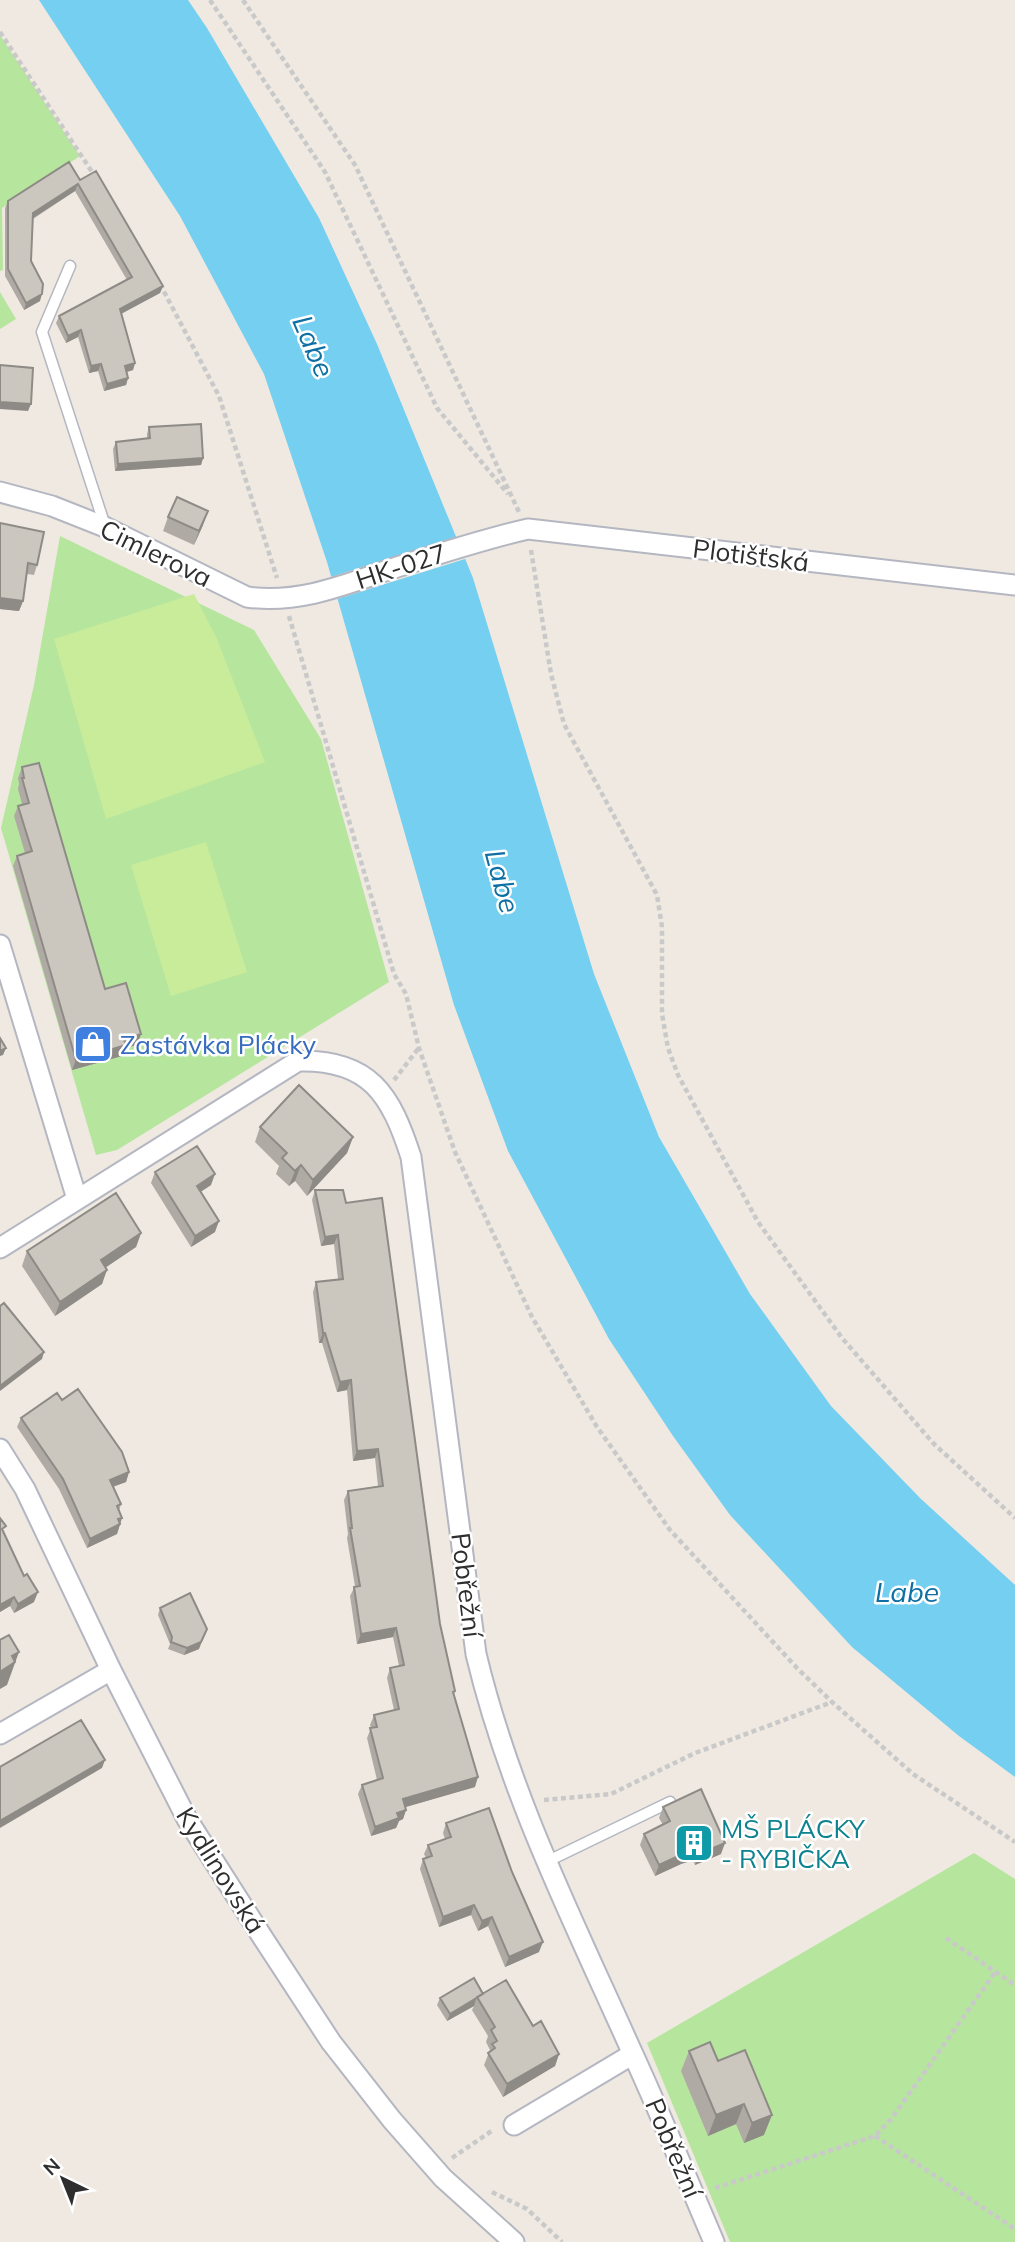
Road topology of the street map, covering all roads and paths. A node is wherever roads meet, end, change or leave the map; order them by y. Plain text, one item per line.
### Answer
1 (210, 0) edge
2 (243, 0) edge
3 (0, 32) edge
4 (102, 188) edge
5 (70, 267) dead end
6 (159, 283) edge
7 (0, 492) edge
8 (105, 527) junction
9 (528, 529) junction
10 (488, 538) joint
11 (1015, 585) edge
12 (313, 595) joint
13 (283, 599) junction
14 (0, 945) edge
15 (419, 1048) junction
16 (383, 1095) junction
17 (77, 1199) junction
18 (0, 1248) edge
19 (0, 1449) edge
20 (1015, 1518) edge
21 (111, 1670) junction
22 (832, 1702) junction
23 (0, 1734) edge
24 (670, 1802) edge
25 (522, 1806) junction
26 (1015, 1842) edge
27 (546, 1862) junction
28 (946, 1938) dead end
29 (996, 1972) junction
30 (1015, 1985) edge
31 (633, 2054) junction
32 (514, 2125) joint
33 (875, 2136) junction
34 (458, 2165) dead end
35 (482, 2187) dead end
36 (694, 2195) junction
37 (1015, 2229) edge
38 (513, 2242) edge
39 (562, 2242) edge
40 (714, 2242) edge

1 - 2 path
3 - 4 path
5 - 8 lane
6 - 13 path
7 - 8 street, Cimlerova
8 - 13 street, Cimlerova
9 - 10 street, Plotišťská
9 - 11 street, Plotišťská
9 - 20 path
10 - 12 street, HK-027
12 - 13 street, Cimlerova
13 - 15 path
14 - 17 street
15 - 16 path
15 - 22 path
16 - 17 street, Pobřežní
16 - 25 street, Pobřežní
17 - 18 street, Pobřežní
19 - 21 street, Kydlinovská
21 - 23 street
21 - 38 street, Kydlinovská
22 - 25 path
22 - 26 path
24 - 27 lane
25 - 27 street, Pobřežní
27 - 31 street, Pobřežní
28 - 29 path
29 - 30 path
29 - 33 path
31 - 32 street
31 - 36 street, Pobřežní
32 - 34 path
33 - 36 path
33 - 37 path
35 - 39 path
36 - 40 street, Pobřežní

